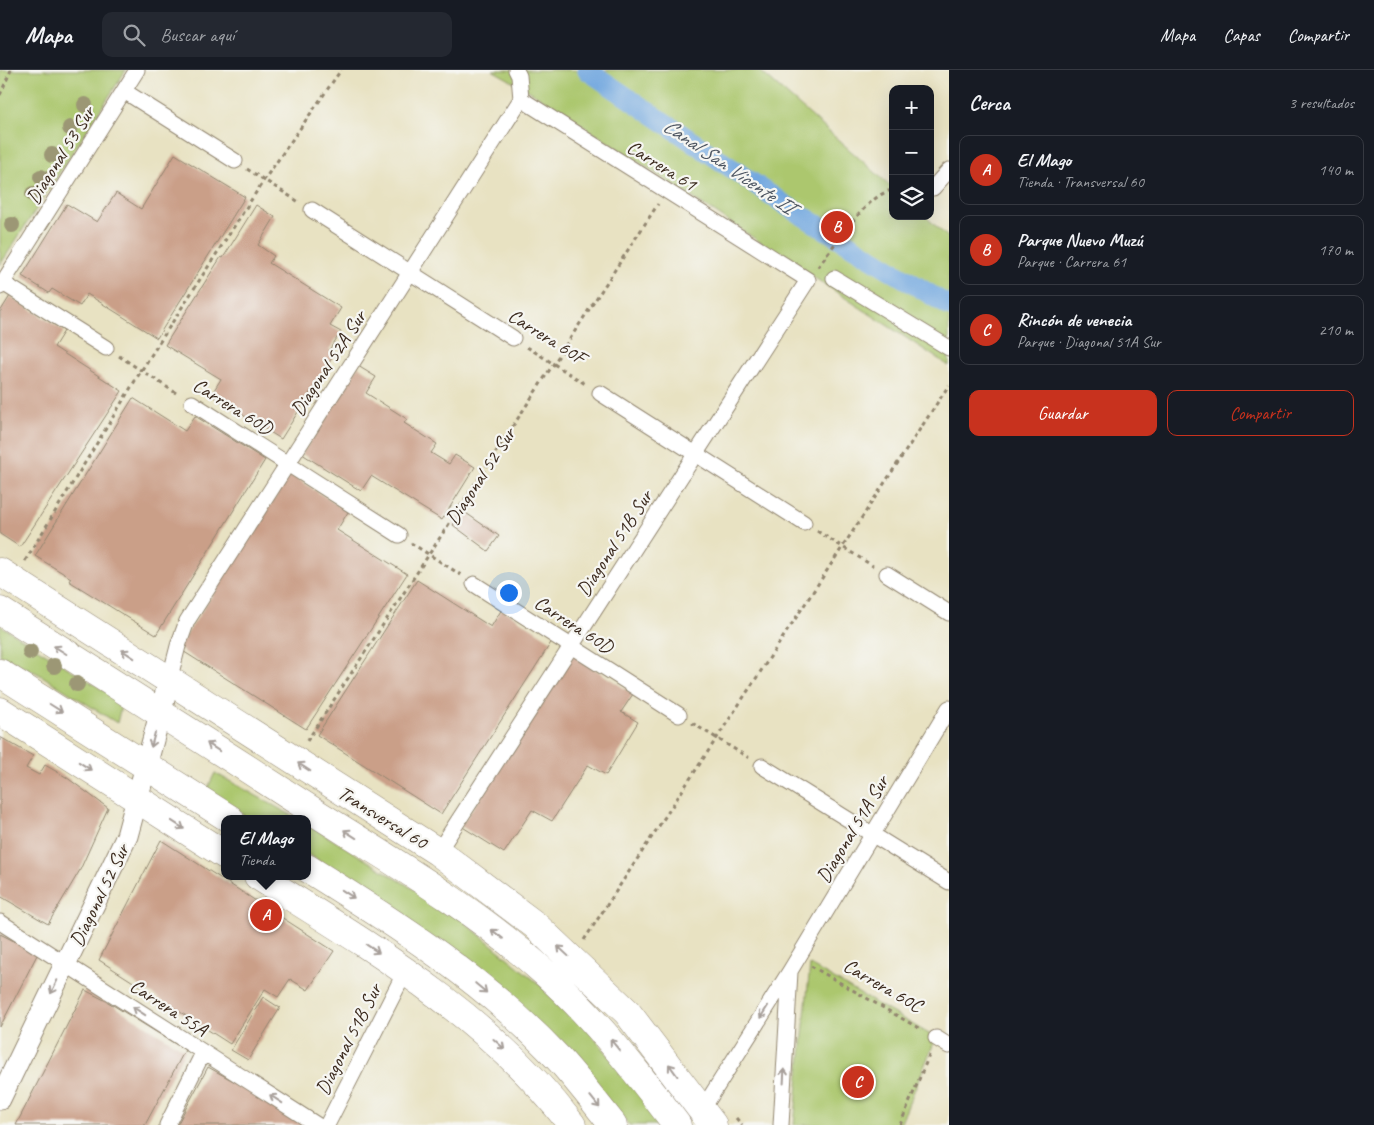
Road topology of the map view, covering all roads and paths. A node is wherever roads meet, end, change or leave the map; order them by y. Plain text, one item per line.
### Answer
1 (11, 70) edge
2 (137, 70) edge
3 (341, 70) edge
4 (516, 70) edge
5 (124, 91) junction
6 (0, 95) edge
7 (521, 99) junction
8 (235, 161) joint
9 (949, 170) edge
10 (264, 180) junction
11 (934, 187) edge
12 (666, 191) junction
13 (889, 191) edge
14 (312, 210) joint
15 (410, 273) junction
16 (834, 278) dead end
17 (808, 280) junction
18 (1, 285) edge
19 (512, 338) joint
20 (106, 348) joint
21 (949, 348) edge
22 (554, 364) junction
23 (141, 371) junction
24 (949, 385) edge
25 (600, 393) joint
26 (192, 403) joint
27 (695, 454) junction
28 (287, 464) junction
29 (804, 523) joint
30 (399, 535) joint
31 (842, 546) junction
32 (428, 554) junction
33 (12, 568) edge
34 (886, 574) joint
35 (474, 584) joint
36 (0, 594) edge
37 (0, 611) edge
38 (60, 611) junction
39 (949, 613) edge
40 (571, 646) junction
41 (0, 673) edge
42 (169, 681) junction
43 (949, 708) edge
44 (0, 711) edge
45 (160, 713) junction
46 (679, 715) joint
47 (716, 738) junction
48 (294, 760) junction
49 (146, 766) junction
50 (762, 766) joint
51 (137, 799) junction
52 (224, 815) edge
53 (872, 835) junction
54 (221, 852) edge
55 (438, 852) junction
56 (316, 873) edge
57 (264, 880) edge
58 (949, 882) edge
59 (482, 884) junction
60 (430, 886) junction
61 (0, 922) edge
62 (571, 958) junction
63 (66, 964) junction
64 (794, 964) junction
65 (406, 970) junction
66 (942, 1042) edge
67 (203, 1052) junction
68 (0, 1099) edge
69 (707, 1117) edge
70 (168, 1125) edge
71 (317, 1125) edge
72 (327, 1125) edge
73 (572, 1125) edge
74 (613, 1125) edge
75 (677, 1125) edge
76 (782, 1125) edge
77 (900, 1125) edge

1 - 6 path
2 - 5 street, Diagonal 53 Sur
3 - 10 path
4 - 7 street
5 - 8 street
5 - 18 street, Diagonal 53 Sur
7 - 12 street, Carrera 61
7 - 15 street, Diagonal 52A Sur
8 - 10 path
9 - 11 street
10 - 14 path
10 - 23 path
12 - 17 street, Carrera 61
12 - 22 path, Diagonal 52 Sur
13 - 17 path
14 - 15 street, Carrera 60F
15 - 19 street, Carrera 60F
15 - 28 street, Diagonal 52A Sur
16 - 21 street
17 - 27 street, Diagonal 51B Sur
18 - 20 street
19 - 22 path, Carrera 60F
20 - 23 path, Carrera 60D
22 - 25 path, Carrera 60F
22 - 32 path, Diagonal 52 Sur
23 - 26 path, Carrera 60D
23 - 33 path
24 - 31 path
25 - 27 street
26 - 28 street, Carrera 60D
27 - 29 street
27 - 40 street, Diagonal 51B Sur
28 - 30 street, Carrera 60D
28 - 42 street, Diagonal 52A Sur
29 - 31 path
30 - 32 path
31 - 34 path
31 - 47 path
32 - 35 path
32 - 48 path, Diagonal 52 Sur
33 - 38 highway, Transversal 60
34 - 39 street
35 - 40 street, Carrera 60D
36 - 38 highway
45 -> 37 highway, Transversal 60
42 -> 38 highway, Transversal 60
40 - 46 street, Carrera 60D
40 - 55 street, Diagonal 51B Sur
41 -> 49 highway
42 - 45 street, Diagonal 52 Sur
42 - 48 highway, Transversal 60
43 - 53 street, Diagonal 51A Sur
44 -> 51 highway
45 -> 49 street, Diagonal 52 Sur
60 -> 45 highway, Transversal 60
46 - 47 path
47 - 50 path
47 - 62 path
55 -> 48 highway, Transversal 60
49 - 51 street, Diagonal 52 Sur
49 - 52 highway
50 - 53 street
51 -> 54 highway
51 - 63 street, Diagonal 52 Sur
53 - 58 street
53 - 64 street, Diagonal 51A Sur
55 - 59 highway, Transversal 60
56 -> 74 highway
57 -> 65 highway
59 - 60 highway
62 -> 59 highway, Transversal 60
75 -> 60 highway, Transversal 60
61 - 63 street, Carrera 55A
69 -> 62 highway, Transversal 60
67 -> 63 street, Carrera 55A
63 -> 68 street, Diagonal 52 Sur
64 - 66 path, Carrera 60C
64 -> 69 street, Diagonal 51A Sur
76 -> 64 street, Diagonal 51A Sur
65 - 72 street, Diagonal 51B Sur
65 -> 73 highway
66 - 77 path
67 - 70 street
71 -> 67 street, Carrera 55A

